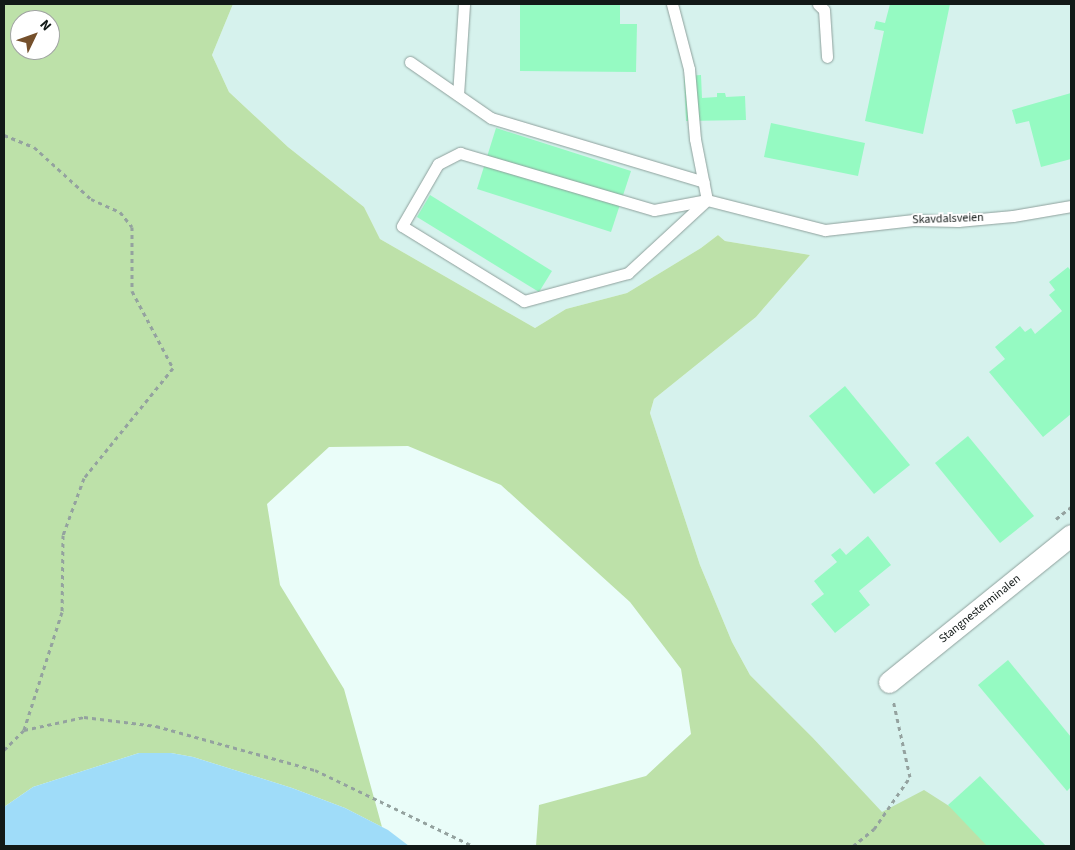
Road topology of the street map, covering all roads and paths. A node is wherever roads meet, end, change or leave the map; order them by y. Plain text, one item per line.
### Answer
1 (464, 4) edge
2 (672, 4) edge
3 (818, 4) edge
4 (827, 57) dead end
5 (410, 62) dead end
6 (458, 95) junction
7 (4, 135) edge
8 (704, 182) junction
9 (707, 200) junction
10 (1071, 206) edge
11 (1071, 535) edge
12 (889, 682) joint
13 (24, 730) junction
14 (4, 750) edge
15 (473, 846) edge
16 (853, 846) edge

1 - 6 lane
2 - 8 lane
3 - 4 lane
5 - 6 lane
6 - 8 lane
7 - 13 path
8 - 9 lane
9 - 9 lane
9 - 10 lane, Skavdalsveien
11 - 12 street, Stangnesterminalen
12 - 16 path
13 - 14 path
13 - 15 path

